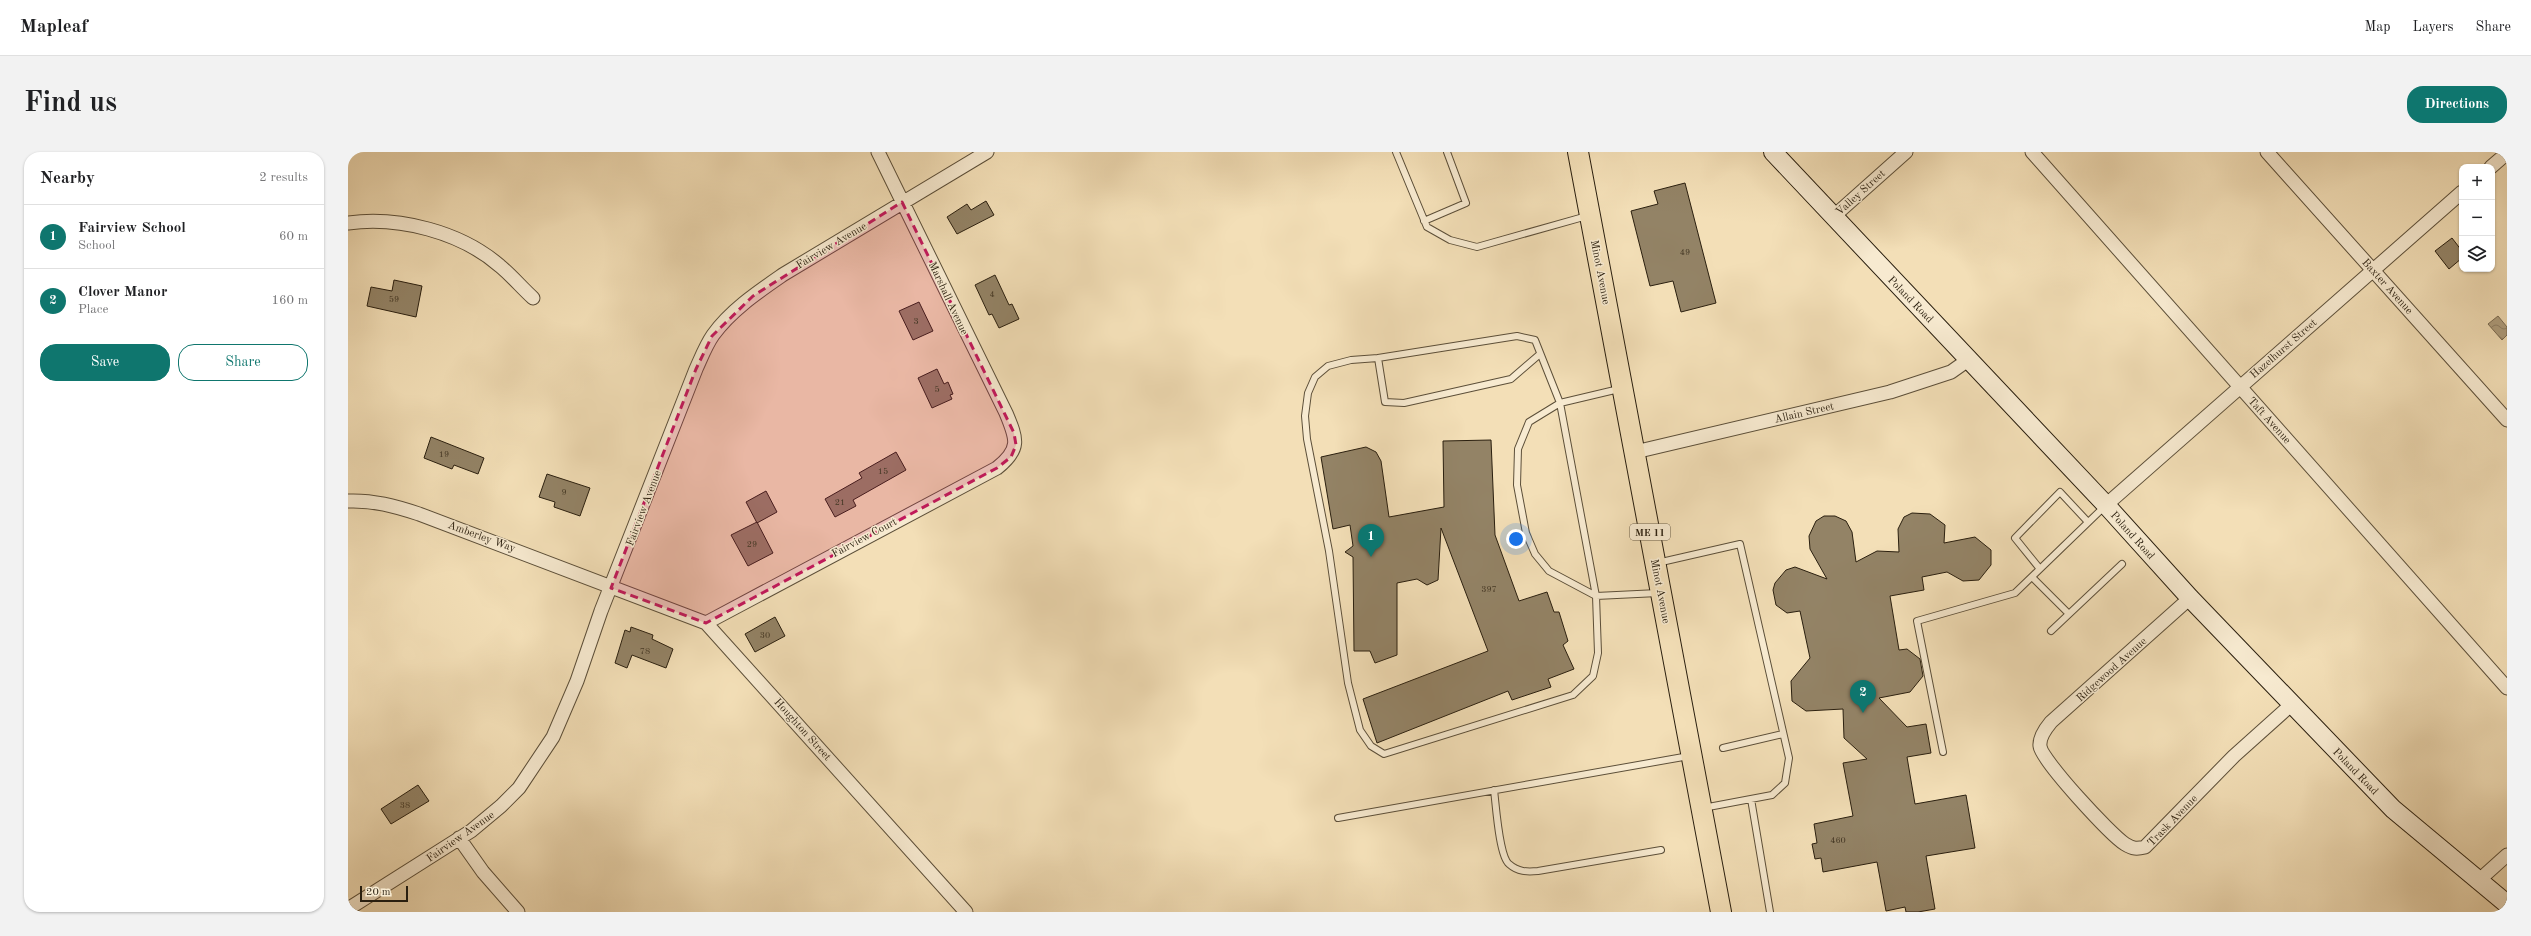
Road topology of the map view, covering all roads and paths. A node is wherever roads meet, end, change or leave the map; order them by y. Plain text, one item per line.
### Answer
1 (878, 152) edge
2 (987, 152) edge
3 (1396, 152) edge
4 (1447, 152) edge
5 (1578, 152) edge
6 (1773, 152) edge
7 (1906, 152) edge
8 (2032, 152) edge
9 (2267, 152) edge
10 (2506, 153) edge
11 (2494, 164) edge
12 (2459, 195) edge
13 (902, 202) junction
14 (1590, 215) junction
15 (1833, 217) junction
16 (1424, 221) junction
17 (348, 223) edge
18 (2373, 269) junction
19 (533, 298) dead end
20 (1540, 354) junction
21 (1378, 358) junction
22 (1968, 360) junction
23 (2239, 386) junction
24 (1623, 388) junction
25 (1560, 403) junction
26 (2507, 420) edge
27 (1016, 445) joint
28 (1635, 452) junction
29 (348, 500) edge
30 (2106, 505) junction
31 (2088, 522) junction
32 (1656, 563) junction
33 (2122, 564) dead end
34 (2040, 569) junction
35 (2032, 577) junction
36 (611, 588) junction
37 (1662, 593) junction
38 (1596, 596) junction
39 (2190, 598) junction
40 (2069, 614) junction
41 (706, 623) junction
42 (2051, 631) dead end
43 (2507, 688) edge
44 (2292, 704) junction
45 (1783, 734) junction
46 (2040, 746) joint
47 (1723, 748) dead end
48 (1944, 752) dead end
49 (1692, 755) junction
50 (1494, 790) junction
51 (1750, 798) junction
52 (1701, 808) junction
53 (1338, 818) dead end
54 (459, 838) junction
55 (1661, 850) dead end
56 (2507, 855) edge
57 (2477, 882) junction
58 (2507, 904) edge
59 (348, 909) edge
60 (518, 912) edge
61 (966, 912) edge
62 (1721, 912) edge
63 (1770, 912) edge

1 - 13 street, Marshall Avenue
2 - 13 street, Fairview Avenue
3 - 16 lane
4 - 16 lane
5 - 14 main road, Minot Avenue / ME 11
6 - 15 street, Poland Road
7 - 15 street, Valley Street
8 - 23 street, Taft Avenue
9 - 18 street, Baxter Avenue
10 - 11 street
12 - 18 street, Hazelhurst Street
13 - 27 street, Marshall Avenue
13 - 36 street, Fairview Avenue
14 - 16 lane
14 - 24 main road, Minot Avenue / ME 11
15 - 22 street, Poland Road
17 - 19 street
18 - 23 street, Hazelhurst Street
18 - 26 street, Baxter Avenue
20 - 21 lane
20 - 21 lane
20 - 25 lane
21 - 38 lane
22 - 28 street, Allain Street
22 - 30 street, Poland Road
23 - 30 street, Hazelhurst Street
23 - 43 street, Taft Avenue
24 - 25 lane
24 - 28 main road, Minot Avenue / ME 11
25 - 38 lane
25 - 38 lane
27 - 41 street, Fairview Court
28 - 32 main road, Minot Avenue / ME 11
29 - 36 street, Amberley Way
30 - 31 lane
30 - 39 street, Poland Road
31 - 34 lane
31 - 34 lane
32 - 37 main road, Minot Avenue / ME 11
32 - 45 lane
33 - 40 lane
34 - 35 lane
35 - 40 lane
35 - 48 lane
36 - 41 street, Houghton Street
36 - 54 street, Fairview Avenue
37 - 38 lane
37 - 49 main road, Minot Avenue / ME 11
39 - 44 street, Poland Road
39 - 46 street, Ridgewood Avenue
40 - 42 lane
41 - 61 street, Houghton Street
44 - 46 street, Trask Avenue
44 - 57 street, Poland Road
45 - 47 lane
45 - 51 lane
49 - 50 lane
49 - 52 main road, Minot Avenue / ME 11
50 - 53 lane
50 - 55 lane
51 - 52 lane
51 - 63 lane
52 - 62 main road, Minot Avenue / ME 11
54 - 59 street, Fairview Avenue
54 - 60 street
56 - 57 street
57 - 58 street, Poland Road

